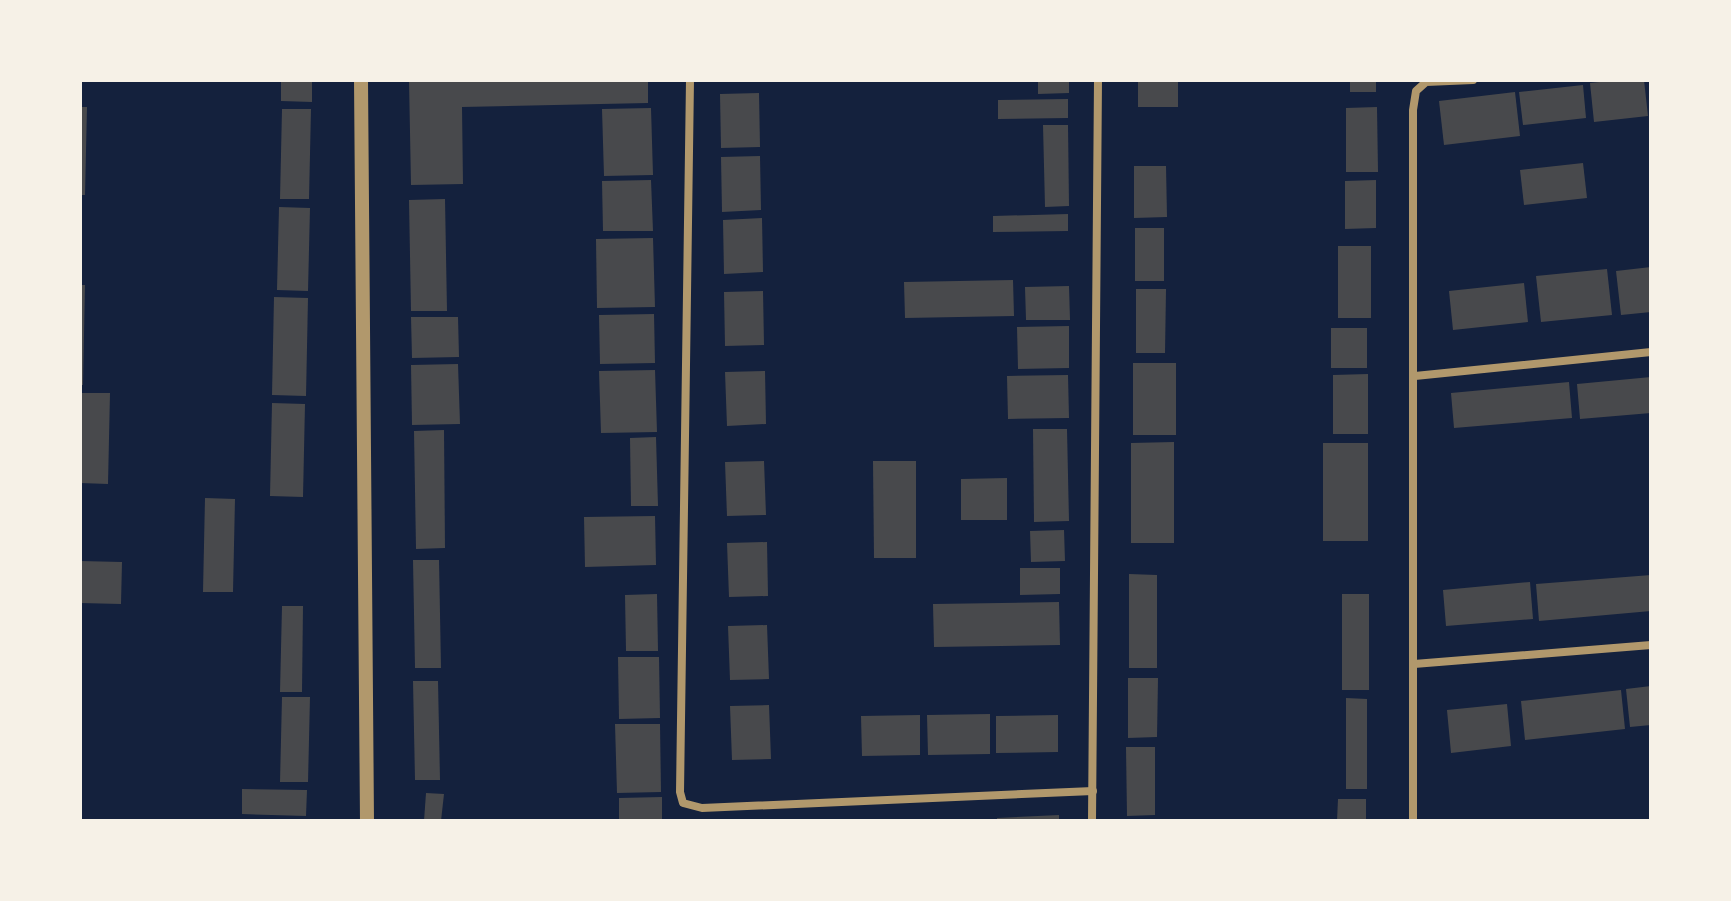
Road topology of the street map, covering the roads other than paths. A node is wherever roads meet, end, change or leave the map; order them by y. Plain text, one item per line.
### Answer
1 (361, 80) edge
2 (690, 80) edge
3 (1098, 80) edge
4 (1473, 80) edge
5 (1651, 352) edge
6 (1415, 376) junction
7 (1651, 645) edge
8 (1414, 664) junction
9 (1093, 791) junction
10 (367, 821) edge
11 (1092, 821) edge
12 (1413, 821) edge

1 - 10 street
2 - 9 street
3 - 9 street
4 - 6 street
5 - 6 street
6 - 8 street
7 - 8 street
8 - 12 street
9 - 11 street

